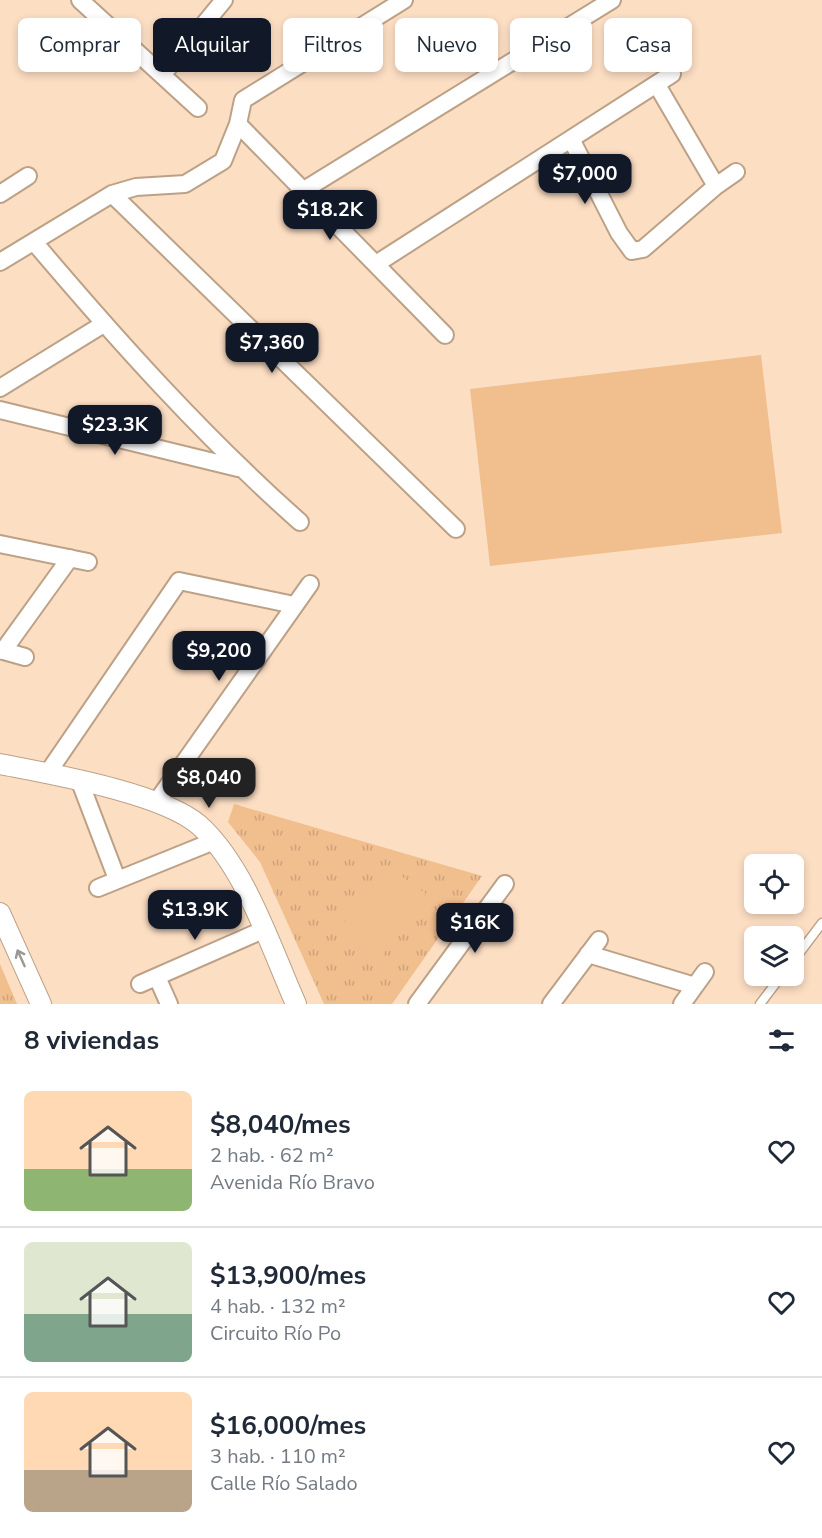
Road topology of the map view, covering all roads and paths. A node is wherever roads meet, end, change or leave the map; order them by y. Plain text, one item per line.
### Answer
1 (80, 0) edge
2 (224, 0) edge
3 (404, 0) edge
4 (612, 0) edge
5 (163, 74) junction
6 (672, 74) dead end
7 (657, 85) junction
8 (198, 108) dead end
9 (238, 124) junction
10 (571, 139) junction
11 (736, 172) dead end
12 (28, 176) dead end
13 (716, 186) junction
14 (3, 188) edge
15 (304, 190) junction
16 (112, 194) junction
17 (34, 242) junction
18 (0, 262) edge
19 (376, 264) junction
20 (102, 325) junction
21 (445, 335) dead end
22 (0, 388) edge
23 (0, 410) edge
24 (239, 468) junction
25 (300, 522) dead end
26 (456, 529) dead end
27 (0, 544) edge
28 (70, 558) junction
29 (88, 562) dead end
30 (310, 584) dead end
31 (294, 604) junction
32 (2, 651) edge
33 (25, 657) dead end
34 (0, 764) edge
35 (47, 774) junction
36 (80, 782) junction
37 (157, 801) junction
38 (213, 841) junction
39 (117, 879) junction
40 (505, 884) dead end
41 (98, 888) dead end
42 (0, 913) edge
43 (822, 923) edge
44 (263, 930) junction
45 (599, 940) dead end
46 (804, 947) edge
47 (588, 954) junction
48 (157, 977) junction
49 (140, 984) dead end
50 (774, 986) edge
51 (42, 1004) edge
52 (169, 1004) edge
53 (296, 1004) edge
54 (417, 1004) edge
55 (551, 1004) edge
56 (682, 1004) edge
57 (760, 1004) edge

1 - 5 street
2 - 5 street
3 - 9 street
4 - 15 street
5 - 8 street
6 - 7 street
7 - 10 street
7 - 13 street
9 - 15 street
9 - 16 street
10 - 13 street
10 - 19 street
11 - 13 street
12 - 14 street
15 - 19 street
16 - 17 street
16 - 26 street
17 - 18 street
17 - 20 street
19 - 21 street
20 - 22 street
20 - 24 street
23 - 24 street
24 - 25 street
27 - 28 street
28 - 29 street
28 - 32 street
30 - 31 street
31 - 35 street
31 - 37 street
32 - 33 street
34 - 35 street
35 - 36 street
36 - 37 street
36 - 39 street
37 - 38 street
38 - 39 street
38 - 44 street
39 - 41 street
40 - 54 street
51 -> 42 street
43 - 46 lane
44 - 48 street
44 - 53 street
45 - 47 street
47 - 55 street
47 - 56 street
48 - 49 street
48 - 52 street
50 - 57 lane

